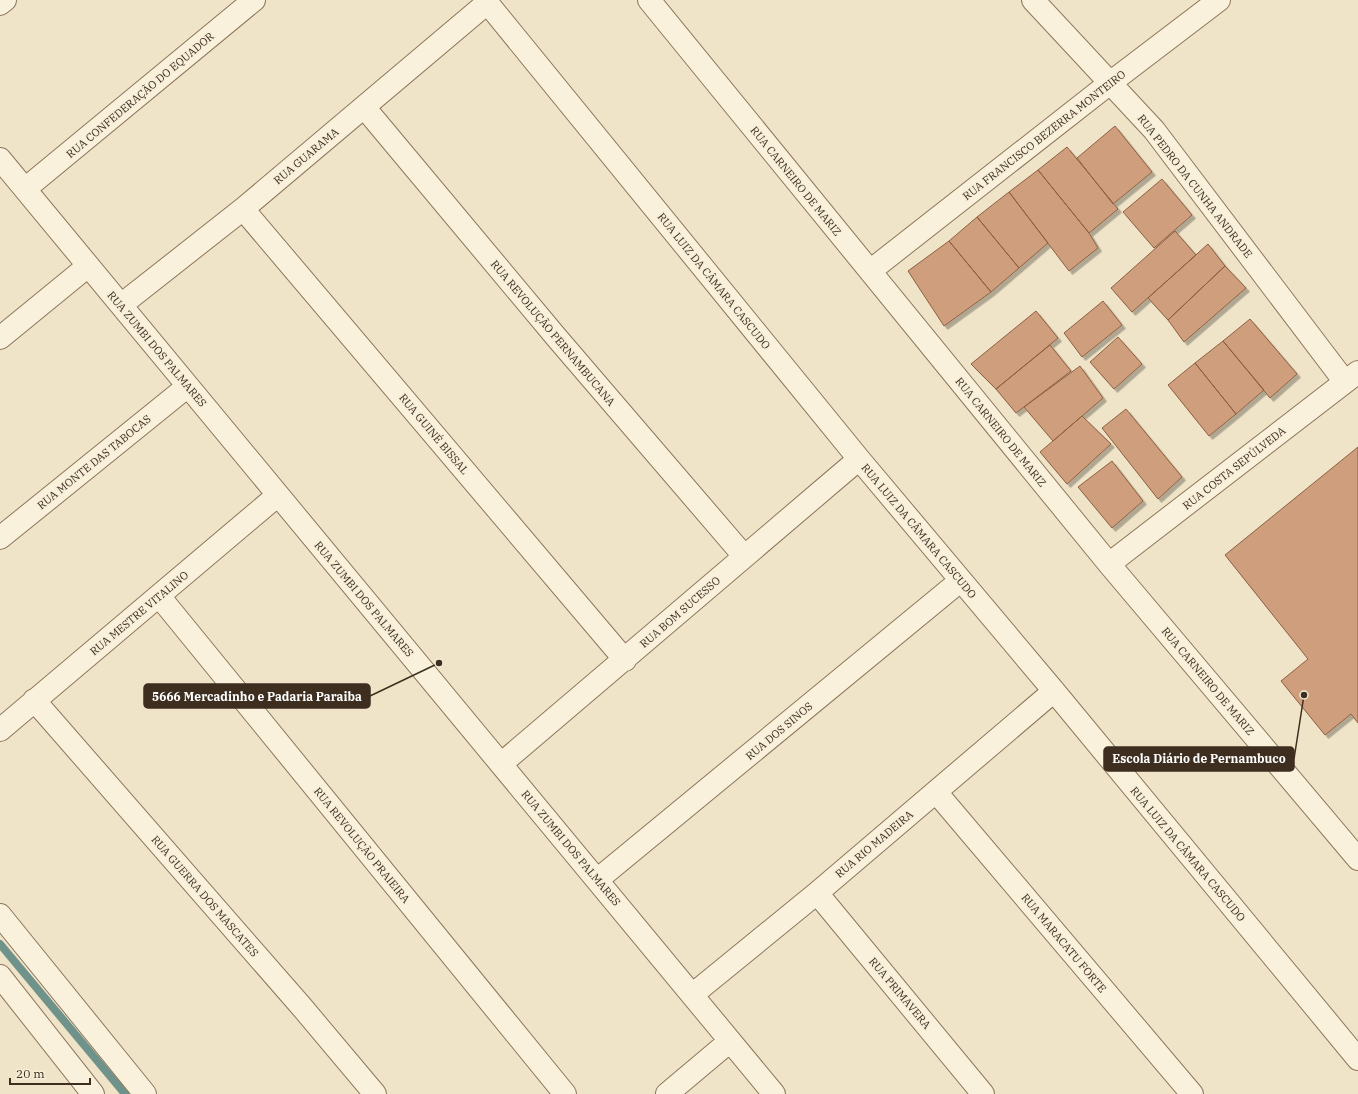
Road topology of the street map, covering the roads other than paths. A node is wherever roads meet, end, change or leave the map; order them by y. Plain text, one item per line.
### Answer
1 (5, 0) edge
2 (254, 0) edge
3 (649, 0) edge
4 (1033, 0) edge
5 (1219, 0) edge
6 (486, 1) edge
7 (0, 4) edge
8 (1110, 83) junction
9 (364, 107) junction
10 (0, 159) edge
11 (25, 189) junction
12 (243, 208) junction
13 (88, 266) junction
14 (870, 271) junction
15 (121, 305) junction
16 (0, 338) edge
17 (1352, 376) edge
18 (188, 386) junction
19 (859, 459) junction
20 (278, 495) junction
21 (0, 538) edge
22 (744, 556) junction
23 (1109, 564) junction
24 (960, 581) junction
25 (159, 596) junction
26 (625, 660) junction
27 (1054, 691) junction
28 (34, 700) junction
29 (0, 730) edge
30 (501, 764) junction
31 (936, 792) junction
32 (1358, 859) edge
33 (597, 880) junction
34 (817, 893) junction
35 (0, 915) edge
36 (0, 976) edge
37 (692, 995) junction
38 (730, 1041) junction
39 (1358, 1059) edge
40 (88, 1092) edge
41 (145, 1094) edge
42 (375, 1094) edge
43 (565, 1094) edge
44 (667, 1094) edge
45 (774, 1094) edge
46 (983, 1094) edge
47 (1192, 1094) edge

1 - 7 street
2 - 11 street, RUA CONFEDERAÇÃO DO EQUADOR
3 - 14 street, RUA CARNEIRO DE MARIZ
4 - 8 street, RUA PEDRO DA CUNHA ANDRADE
5 - 8 street, RUA FRANCISCO BEZERRA MONTEIRO
6 - 9 street, RUA GUARAMA
6 - 19 street, RUA LUIZ DA CÂMARA CASCUDO
8 - 14 street, RUA FRANCISCO BEZERRA MONTEIRO
8 - 17 street, RUA PEDRO DA CUNHA ANDRADE
9 - 12 street, RUA GUARAMA
9 - 22 street, RUA REVOLUÇÃO PERNAMBUCANA
10 - 11 street, RUA ZUMBI DOS PALMARES
11 - 13 street, RUA ZUMBI DOS PALMARES
12 - 15 street, RUA GUARAMA
12 - 26 street, RUA GUINÉ BISSAL
13 - 15 street, RUA ZUMBI DOS PALMARES
13 - 16 street
14 - 23 street, RUA CARNEIRO DE MARIZ
15 - 18 street, RUA ZUMBI DOS PALMARES
17 - 23 street, RUA COSTA SEPÚLVEDA
18 - 20 street, RUA ZUMBI DOS PALMARES
18 - 21 street, RUA MONTE DAS TABOCAS
19 - 22 street, RUA BOM SUCESSO
19 - 24 street, RUA LUIZ DA CÂMARA CASCUDO
20 - 25 street, RUA MESTRE VITALINO
20 - 30 street, RUA ZUMBI DOS PALMARES
22 - 26 street, RUA BOM SUCESSO
23 - 32 street, RUA CARNEIRO DE MARIZ
24 - 27 street, RUA LUIZ DA CÂMARA CASCUDO
24 - 33 street, RUA DOS SINOS
25 - 28 street, RUA MESTRE VITALINO
25 - 43 street, RUA REVOLUÇÃO PRAIEIRA
26 - 30 street, RUA BOM SUCESSO
27 - 31 street, RUA RIO MADEIRA
27 - 39 street, RUA LUIZ DA CÂMARA CASCUDO
28 - 29 street, RUA MESTRE VITALINO
28 - 42 street, RUA GUERRA DOS MASCATES
30 - 33 street, RUA ZUMBI DOS PALMARES
31 - 34 street, RUA RIO MADEIRA
31 - 47 street, RUA MARACATU FORTE
33 - 37 street, RUA ZUMBI DOS PALMARES
34 - 37 street, RUA RIO MADEIRA
34 - 46 street, RUA PRIMAVERA
35 - 41 street
36 - 40 street
37 - 38 street, RUA ZUMBI DOS PALMARES
38 - 44 street
38 - 45 street, RUA ZUMBI DOS PALMARES

